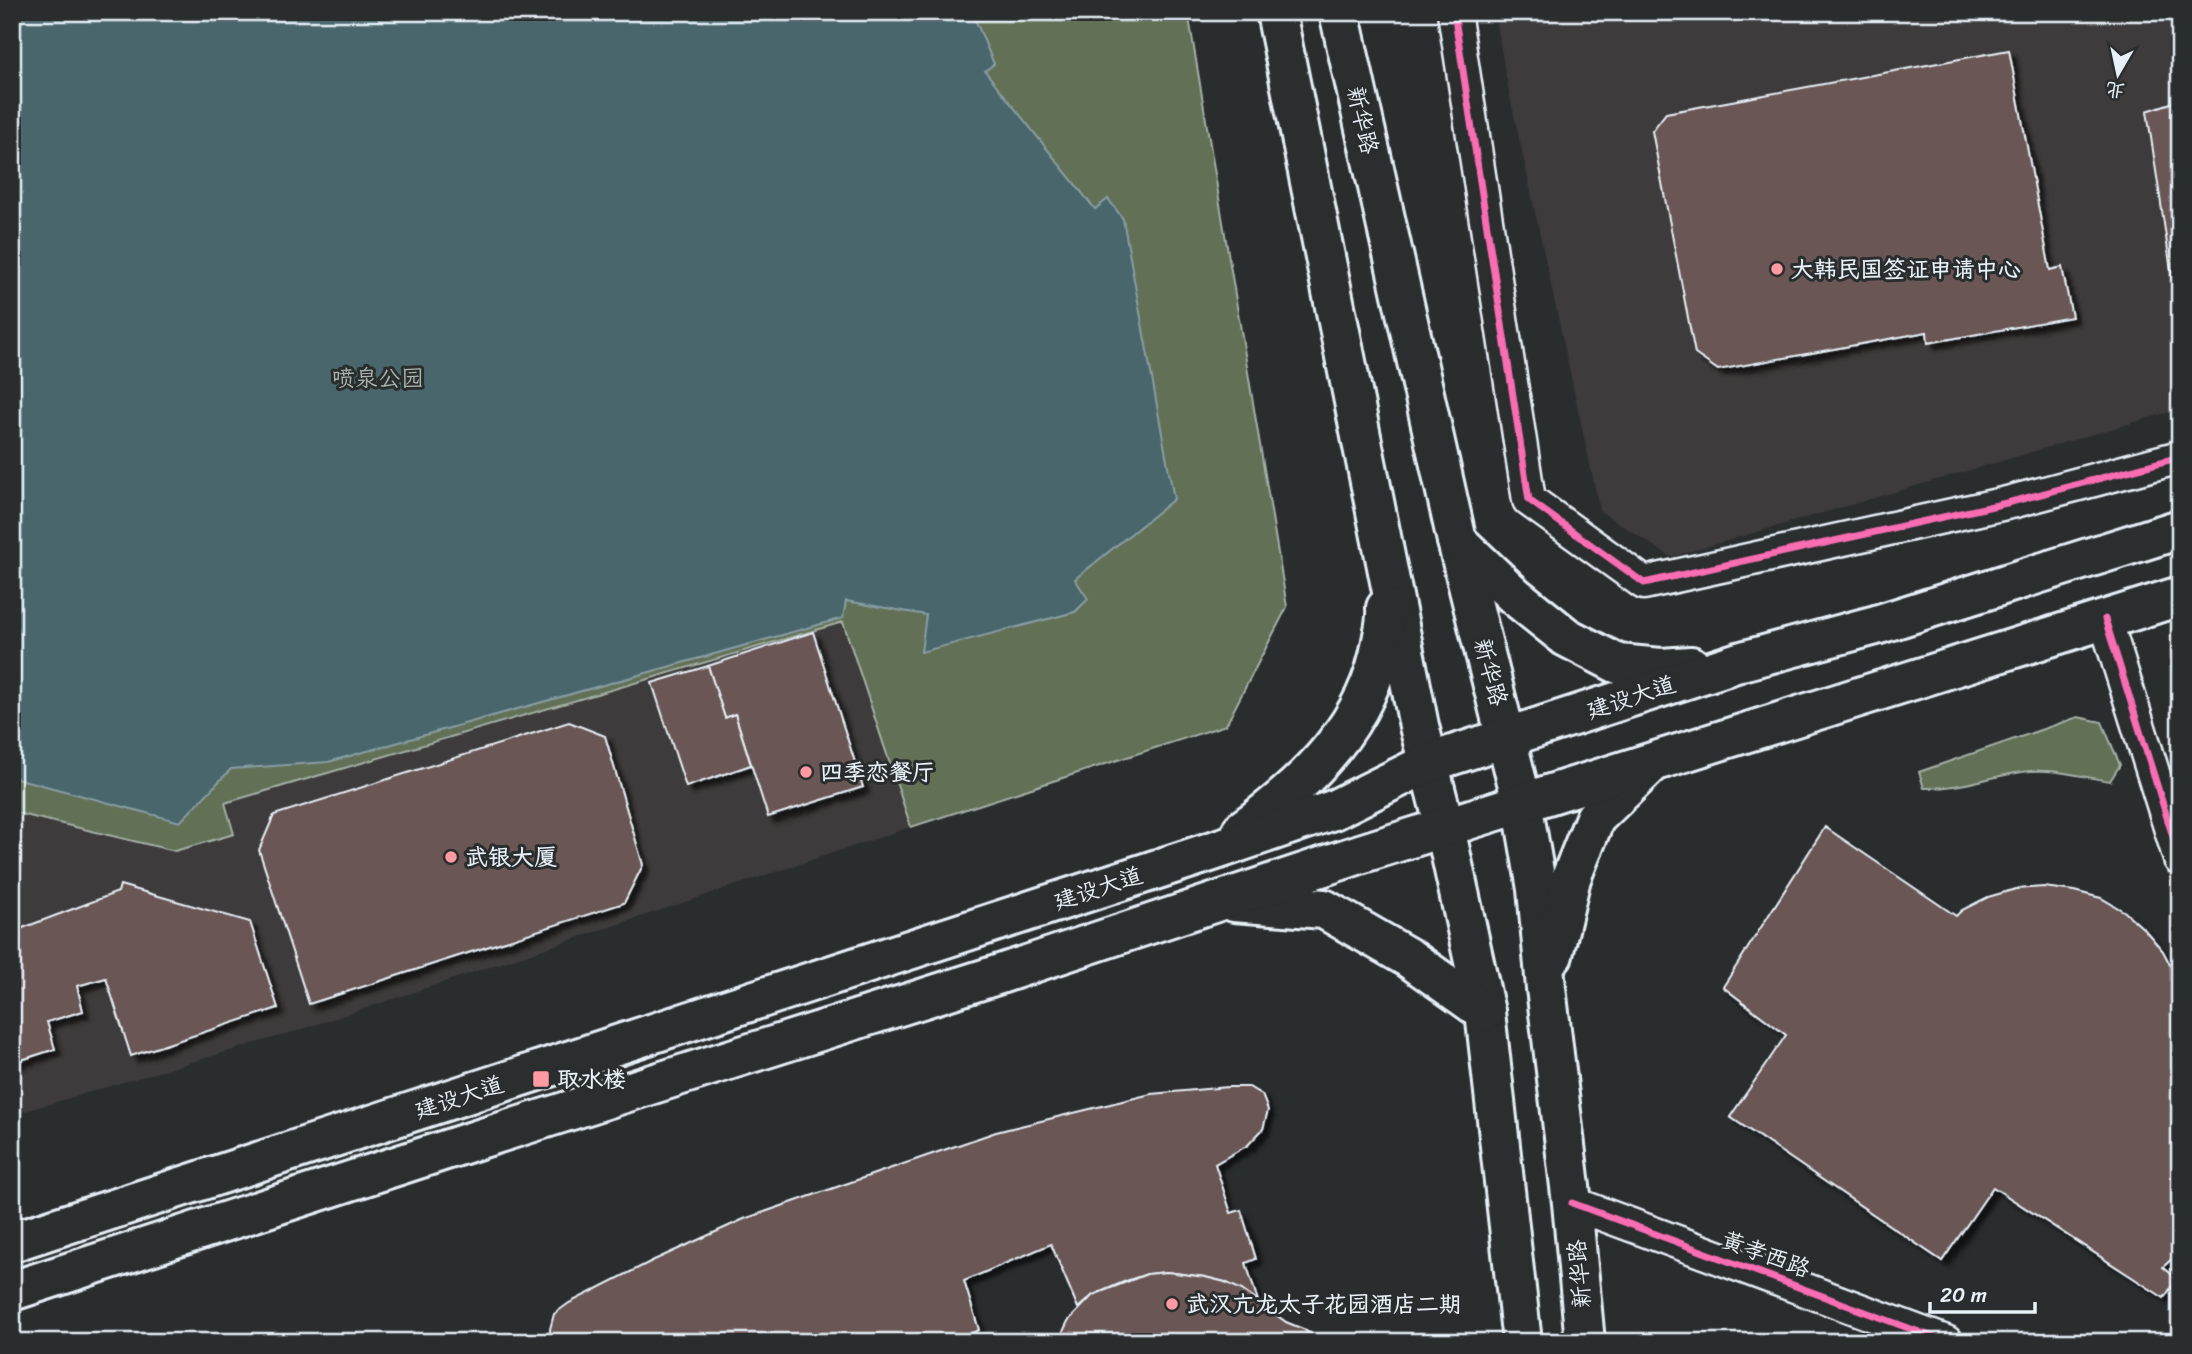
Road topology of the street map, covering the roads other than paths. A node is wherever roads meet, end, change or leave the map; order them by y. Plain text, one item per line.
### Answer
1 (1276, 12) edge
2 (1339, 12) edge
3 (1454, 12) edge
4 (2180, 457) edge
5 (2180, 529) edge
6 (1381, 533) junction
7 (1457, 541) junction
8 (2180, 596) edge
9 (2105, 619) junction
10 (1742, 661) junction
11 (1508, 738) junction
12 (1656, 760) junction
13 (1428, 763) junction
14 (1522, 802) junction
15 (1445, 828) junction
16 (1213, 851) junction
17 (2180, 859) edge
18 (1217, 901) junction
19 (1546, 988) junction
20 (1485, 1012) junction
21 (1572, 1203) junction
22 (12, 1242) edge
23 (12, 1292) edge
24 (1522, 1342) edge
25 (1585, 1342) edge
26 (1946, 1342) edge

1 - 6 main road
2 - 7 main road, 新华路
3 - 4 street
5 - 10 main road, 建设大道
6 - 13 main road
6 - 16 main road
7 - 10 main road
7 - 11 main road, 新华路
8 - 9 main road, 建设大道
9 - 12 main road, 建设大道
9 - 17 street
10 - 11 main road, 建设大道
11 - 13 main road, 建设大道
11 - 14 main road, 新华路
12 - 14 main road, 建设大道
12 - 19 main road
13 - 15 main road
13 - 16 main road, 建设大道
14 - 15 main road, 建设大道
14 - 19 main road, 新华路
15 - 18 main road, 建设大道
15 - 20 main road
16 - 22 main road, 建设大道
18 - 20 main road
18 - 23 main road, 建设大道
19 - 21 main road, 新华路
20 - 24 main road
21 - 25 main road, 新华路
21 - 26 street, 黄孝西路

